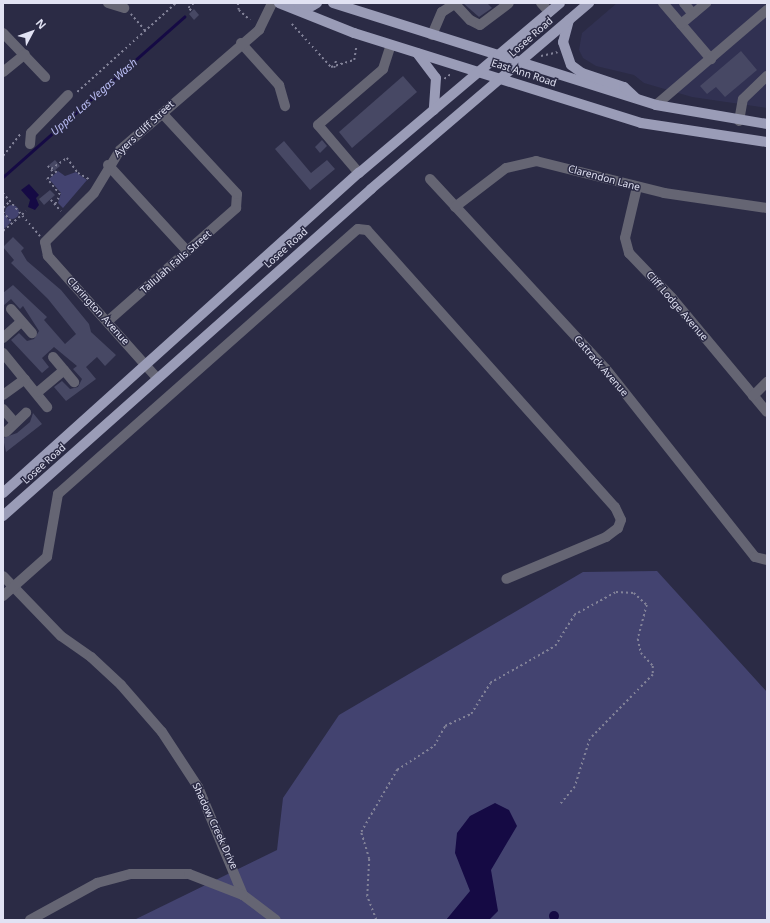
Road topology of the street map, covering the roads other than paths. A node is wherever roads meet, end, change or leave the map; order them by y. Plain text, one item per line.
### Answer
1 (108, 3) edge
2 (272, 3) edge
3 (279, 3) edge
4 (298, 3) edge
5 (318, 3) edge
6 (333, 3) edge
7 (456, 3) edge
8 (509, 3) edge
9 (513, 3) edge
10 (541, 3) edge
11 (560, 3) edge
12 (589, 3) edge
13 (663, 3) edge
14 (684, 3) edge
15 (706, 3) edge
16 (762, 3) edge
17 (124, 8) road end
18 (767, 10) edge
19 (549, 12) junction
20 (693, 14) junction
21 (569, 20) junction
22 (681, 24) junction
23 (3, 33) edge
24 (432, 35) junction
25 (241, 43) junction
26 (391, 45) junction
27 (416, 52) junction
28 (25, 54) junction
29 (498, 56) junction
30 (711, 59) junction
31 (520, 63) junction
32 (479, 71) junction
33 (3, 72) edge
34 (767, 76) edge
35 (45, 77) dead end
36 (501, 78) junction
37 (68, 95) road end
38 (638, 100) junction
39 (656, 105) junction
40 (285, 106) dead end
41 (434, 110) junction
42 (162, 113) junction
43 (739, 121) junction
44 (767, 124) edge
45 (736, 139) junction
46 (767, 142) edge
47 (30, 144) dead end
48 (108, 165) junction
49 (359, 173) junction
50 (430, 179) dead end
51 (637, 187) junction
52 (455, 207) junction
53 (767, 208) edge
54 (45, 242) joint
55 (187, 251) junction
56 (11, 310) dead end
57 (108, 321) junction
58 (21, 322) junction
59 (32, 333) dead end
60 (3, 338) edge
61 (3, 354) edge
62 (53, 357) dead end
63 (145, 364) junction
64 (64, 370) junction
65 (25, 378) junction
66 (157, 378) junction
67 (74, 382) dead end
68 (767, 382) edge
69 (38, 392) junction
70 (3, 395) edge
71 (753, 396) junction
72 (47, 408) dead end
73 (3, 409) edge
74 (767, 412) edge
75 (26, 413) dead end
76 (15, 423) junction
77 (6, 432) dead end
78 (3, 493) edge
79 (3, 516) edge
80 (764, 560) edge
81 (3, 576) edge
82 (506, 579) dead end
83 (14, 589) junction
84 (3, 596) edge
85 (243, 895) junction
86 (30, 920) edge
87 (276, 920) edge

1 - 17 street
2 - 25 street, Ayers Cliff Street
3 - 26 main road, East Ann Road
4 - 5 main road
6 - 24 main road, East Ann Road
7 - 8 street
7 - 24 street
8 - 9 street
10 - 19 street
11 - 19 main road, Losee Road
12 - 21 main road, Losee Road
13 - 22 street
14 - 20 street
15 - 20 street
16 - 18 street
18 - 30 street
19 - 29 main road, Losee Road
20 - 22 street
21 - 31 main road, Losee Road
21 - 38 main road
22 - 30 street
23 - 28 street
24 - 29 main road, East Ann Road
25 - 40 street
25 - 42 street, Ayers Cliff Street
26 - 27 main road, East Ann Road
26 - 49 street
27 - 32 main road, East Ann Road
27 - 41 main road
28 - 33 street
28 - 35 street
29 - 31 main road, East Ann Road
29 - 32 main road, Losee Road
30 - 39 street
31 - 36 main road, Losee Road
31 - 38 main road, East Ann Road
32 - 36 main road, East Ann Road
32 - 41 main road, Losee Road
34 - 43 street
36 - 45 main road, East Ann Road
36 - 66 main road, Losee Road
37 - 47 street
38 - 39 main road, East Ann Road
39 - 43 main road, East Ann Road
41 - 49 main road, Losee Road
42 - 48 street, Ayers Cliff Street
42 - 55 street, Tallulah Falls Street
43 - 44 main road, East Ann Road
43 - 45 main road
45 - 46 main road, East Ann Road
48 - 54 street, Ayers Cliff Street
48 - 55 street
49 - 63 main road, Losee Road
50 - 52 street, Cattrack Avenue
51 - 52 street, Clarendon Lane
51 - 53 street, Clarendon Lane
51 - 71 street, Cliff Lodge Avenue
52 - 80 street, Cattrack Avenue
54 - 57 street, Clarington Avenue
55 - 57 street, Tallulah Falls Street
56 - 58 street
57 - 63 street, Clarington Avenue
58 - 59 street
58 - 60 street
61 - 65 street
62 - 64 street
63 - 66 street, Clarington Avenue
63 - 78 main road, Losee Road
64 - 67 street
64 - 69 street
65 - 69 street
65 - 70 street
66 - 79 main road, Losee Road
68 - 71 street
69 - 72 street
71 - 74 street, Cliff Lodge Avenue
73 - 76 street
75 - 76 street
76 - 77 street
81 - 83 street, Shadow Creek Drive
82 - 83 street
83 - 84 street
83 - 85 street, Shadow Creek Drive
85 - 86 street
85 - 87 street

